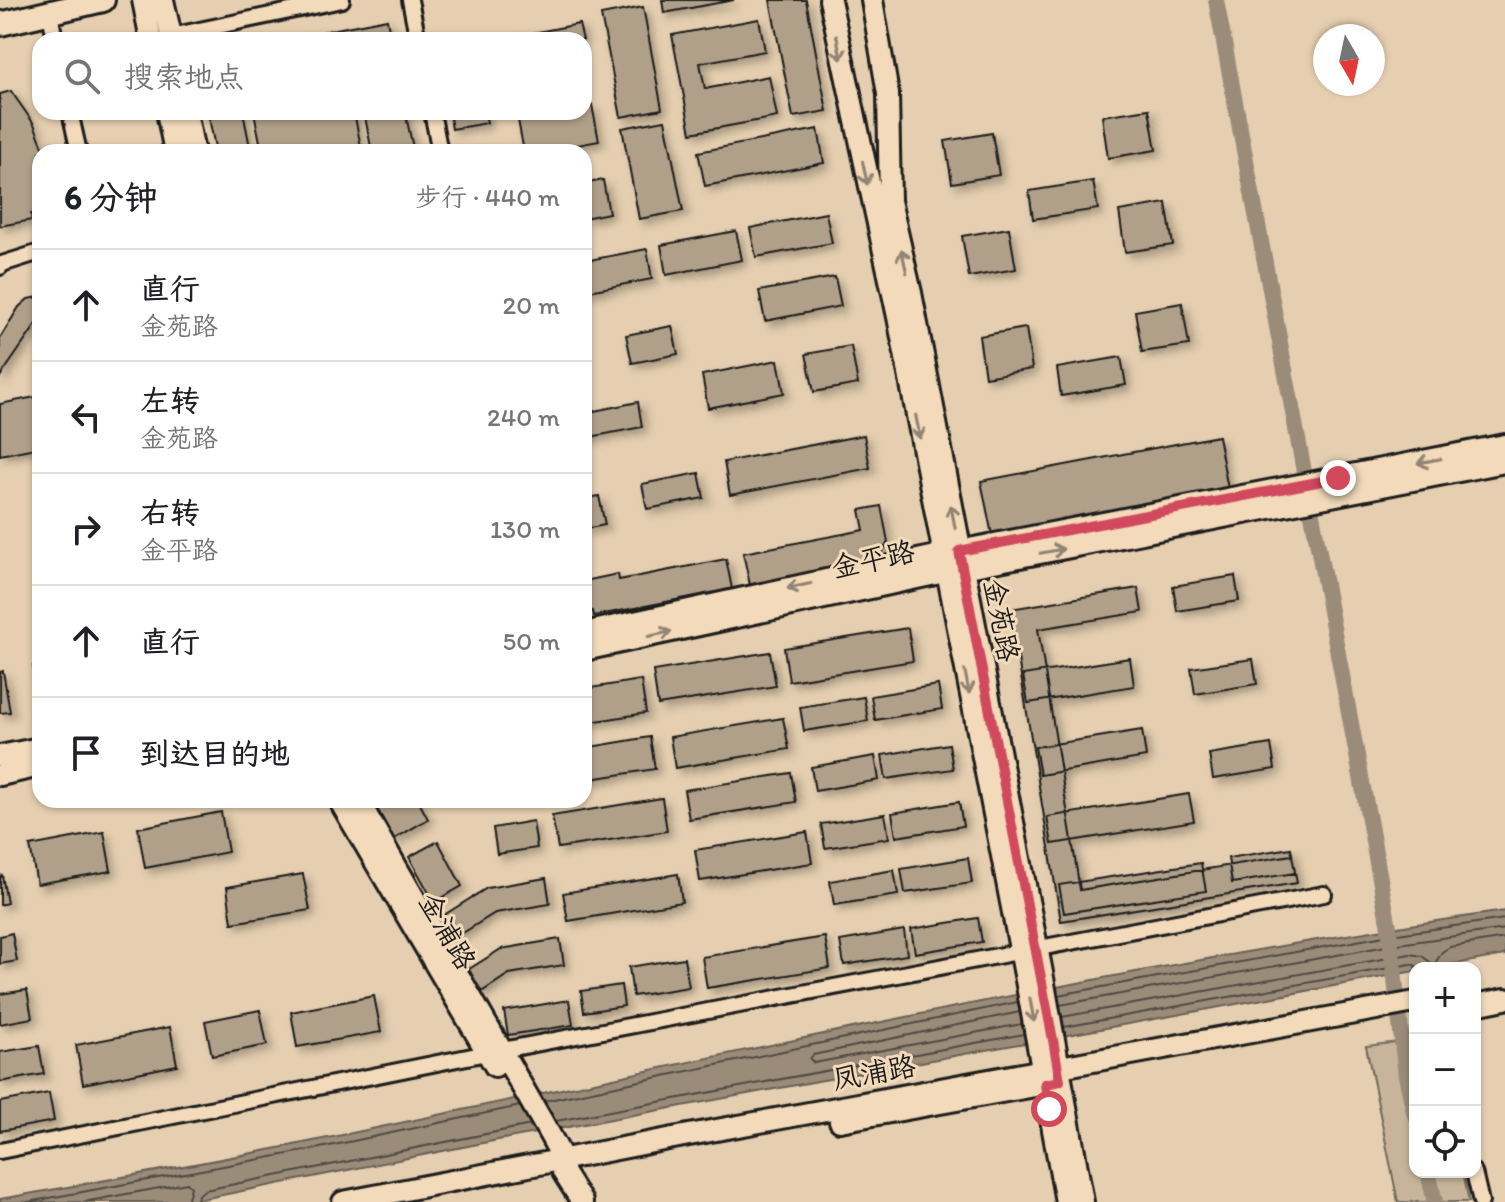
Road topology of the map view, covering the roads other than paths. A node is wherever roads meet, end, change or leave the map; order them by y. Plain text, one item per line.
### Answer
1 (103, 0) edge
2 (143, 0) edge
3 (163, 0) edge
4 (342, 0) edge
5 (410, 0) edge
6 (830, 0) edge
7 (872, 0) edge
8 (50, 13) junction
9 (0, 24) edge
10 (54, 32) edge
11 (161, 32) edge
12 (165, 32) edge
13 (197, 32) edge
14 (416, 32) edge
15 (72, 120) edge
16 (169, 120) edge
17 (188, 120) edge
18 (434, 120) edge
19 (77, 144) edge
20 (173, 144) edge
21 (192, 144) edge
22 (438, 144) edge
23 (32, 255) edge
24 (0, 267) edge
25 (1505, 445) edge
26 (1505, 462) edge
27 (1340, 486) junction
28 (1276, 498) junction
29 (952, 562) junction
30 (592, 631) edge
31 (592, 648) edge
32 (32, 750) edge
33 (0, 756) edge
34 (32, 768) edge
35 (0, 775) edge
36 (344, 808) edge
37 (362, 808) edge
38 (1324, 894) dead end
39 (1029, 951) junction
40 (1505, 985) edge
41 (1481, 990) edge
42 (1505, 999) edge
43 (1481, 1004) edge
44 (1402, 1011) edge
45 (495, 1052) junction
46 (1051, 1075) junction
47 (0, 1151) edge
48 (558, 1164) junction
49 (1475, 1178) edge
50 (343, 1202) edge
51 (408, 1202) edge
52 (582, 1202) edge
53 (1066, 1202) edge
54 (1083, 1202) edge
55 (1481, 1202) edge

1 - 8 main road
2 - 11 street
3 - 12 street
4 - 13 street
5 - 14 street
6 -> 29 street
29 -> 7 street, 金苑路
8 - 9 main road
8 - 10 street
15 - 19 street
16 - 20 street
17 - 21 street
18 - 22 street
23 - 24 street
25 -> 27 street
26 - 27 street, 金平路
27 - 28 street, 金平路
29 -> 28 street, 金平路
28 - 29 street, 金平路
29 -> 30 street, 金平路
31 -> 29 street, 金平路
29 - 39 street
32 - 33 street
34 - 35 street
36 - 45 street, 金浦路
37 - 45 street, 金浦路
38 - 39 street
39 - 45 street
39 - 46 street
40 - 41 street
42 - 43 street
44 - 46 street, 凤浦路
45 - 47 street
45 - 48 street, 金浦路
46 - 48 street, 凤浦路
46 - 53 street
46 - 54 street
48 - 50 street, 凤浦路
48 - 51 street, 凤浦路
48 - 52 street
49 - 55 street

